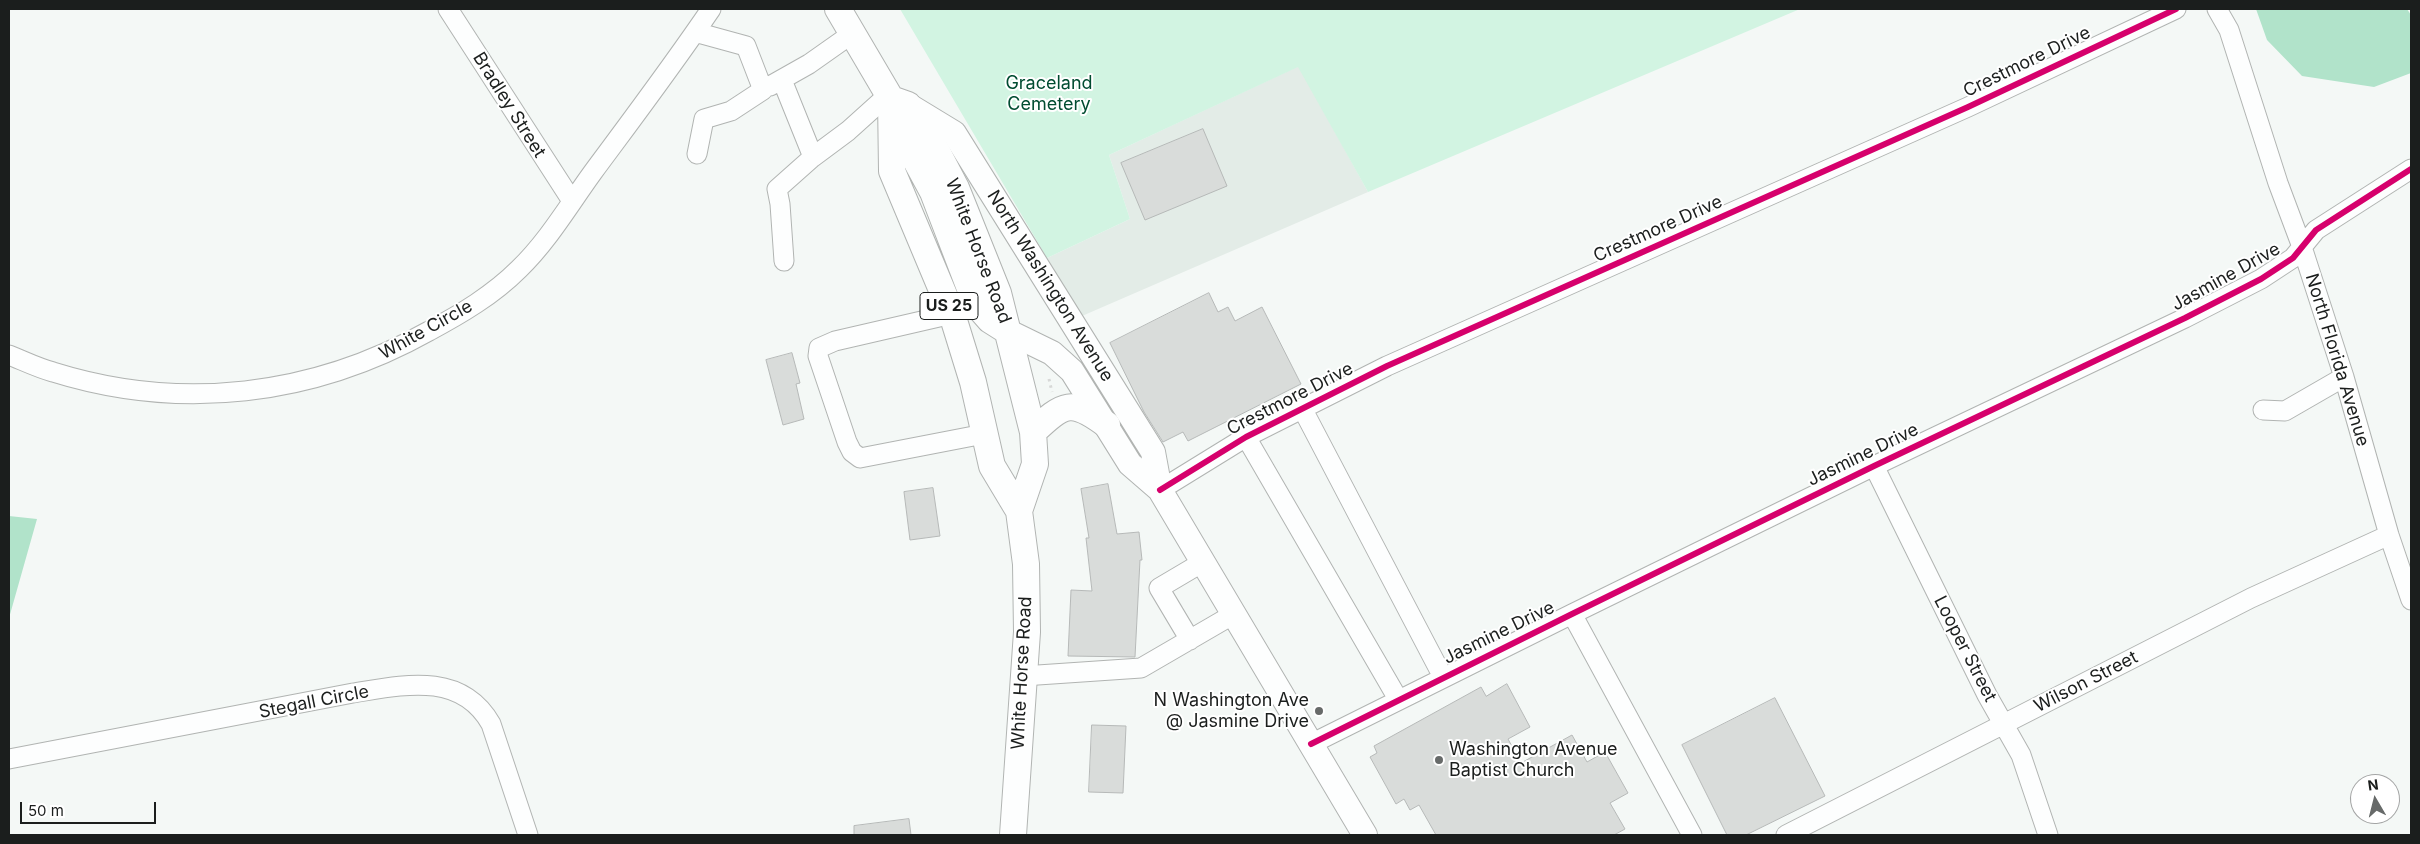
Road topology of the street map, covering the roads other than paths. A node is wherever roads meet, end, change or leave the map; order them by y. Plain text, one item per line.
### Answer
1 (448, 9) edge
2 (710, 9) edge
3 (838, 9) edge
4 (2176, 9) edge
5 (2217, 9) edge
6 (695, 32) junction
7 (853, 33) junction
8 (782, 80) junction
9 (763, 90) junction
10 (896, 100) junction
11 (697, 154) dead end
12 (813, 157) junction
13 (2411, 169) edge
14 (572, 201) junction
15 (2302, 247) junction
16 (784, 261) dead end
17 (952, 314) junction
18 (1009, 332) junction
19 (9, 355) edge
20 (2344, 377) junction
21 (1302, 408) junction
22 (2263, 410) dead end
23 (1107, 425) junction
24 (1033, 432) junction
25 (984, 434) junction
26 (1246, 437) junction
27 (1874, 466) junction
28 (1160, 490) junction
29 (1019, 511) junction
30 (2389, 535) junction
31 (1203, 562) junction
32 (2408, 578) edge
33 (2411, 600) edge
34 (1234, 614) junction
35 (1572, 614) junction
36 (1190, 640) junction
37 (1023, 676) junction
38 (1443, 677) junction
39 (1398, 699) junction
40 (2004, 725) junction
41 (1311, 744) junction
42 (9, 759) edge
43 (528, 835) edge
44 (1013, 835) edge
45 (1365, 835) edge
46 (1692, 835) edge
47 (1786, 835) edge
48 (2048, 835) edge

1 - 14 street, Bradley Street
2 - 6 street, White Circle
3 - 7 highway, White Horse Road / US 25
4 - 21 street, Crestmore Drive
5 - 15 street, North Florida Avenue
6 - 9 street
6 - 14 street, White Circle
7 - 8 street
7 - 10 highway, White Horse Road / US 25
8 - 9 street
8 - 12 street
9 - 11 street
10 - 12 street
10 - 17 highway, White Horse Road / US 25
10 - 18 highway
10 - 28 main road, North Washington Avenue
12 - 16 street
13 - 15 street, Jasmine Drive
14 - 19 street, White Circle
15 - 20 street, North Florida Avenue
15 - 27 street, Jasmine Drive
17 - 25 highway, White Horse Road / US 25
17 - 25 street
18 - 23 main road, North Washington Avenue
18 - 24 highway, White Horse Road / US 25
20 - 22 street
20 - 30 street, North Florida Avenue
21 - 26 street, Crestmore Drive
21 - 38 street
23 - 24 highway
23 - 28 main road, North Washington Avenue
24 - 29 highway, White Horse Road / US 25
25 - 29 highway, White Horse Road / US 25
26 - 28 street, Crestmore Drive
26 - 39 street
27 - 35 street, Jasmine Drive
27 - 40 street, Looper Street
28 - 31 main road, North Washington Avenue
29 - 37 highway, White Horse Road / US 25
30 - 32 street, North Florida Avenue
30 - 40 street, Wilson Street
31 - 34 main road, North Washington Avenue
31 - 36 street
32 - 33 street, North Florida Avenue
34 - 36 street
34 - 41 main road, North Washington Avenue
35 - 38 street, Jasmine Drive
35 - 46 street
36 - 37 street
37 - 44 highway, White Horse Road / US 25
38 - 39 street, Jasmine Drive
39 - 41 street, Jasmine Drive
40 - 47 street, Wilson Street
40 - 48 street, Looper Street
41 - 45 main road, North Washington Avenue
42 - 43 street, Stegall Circle

